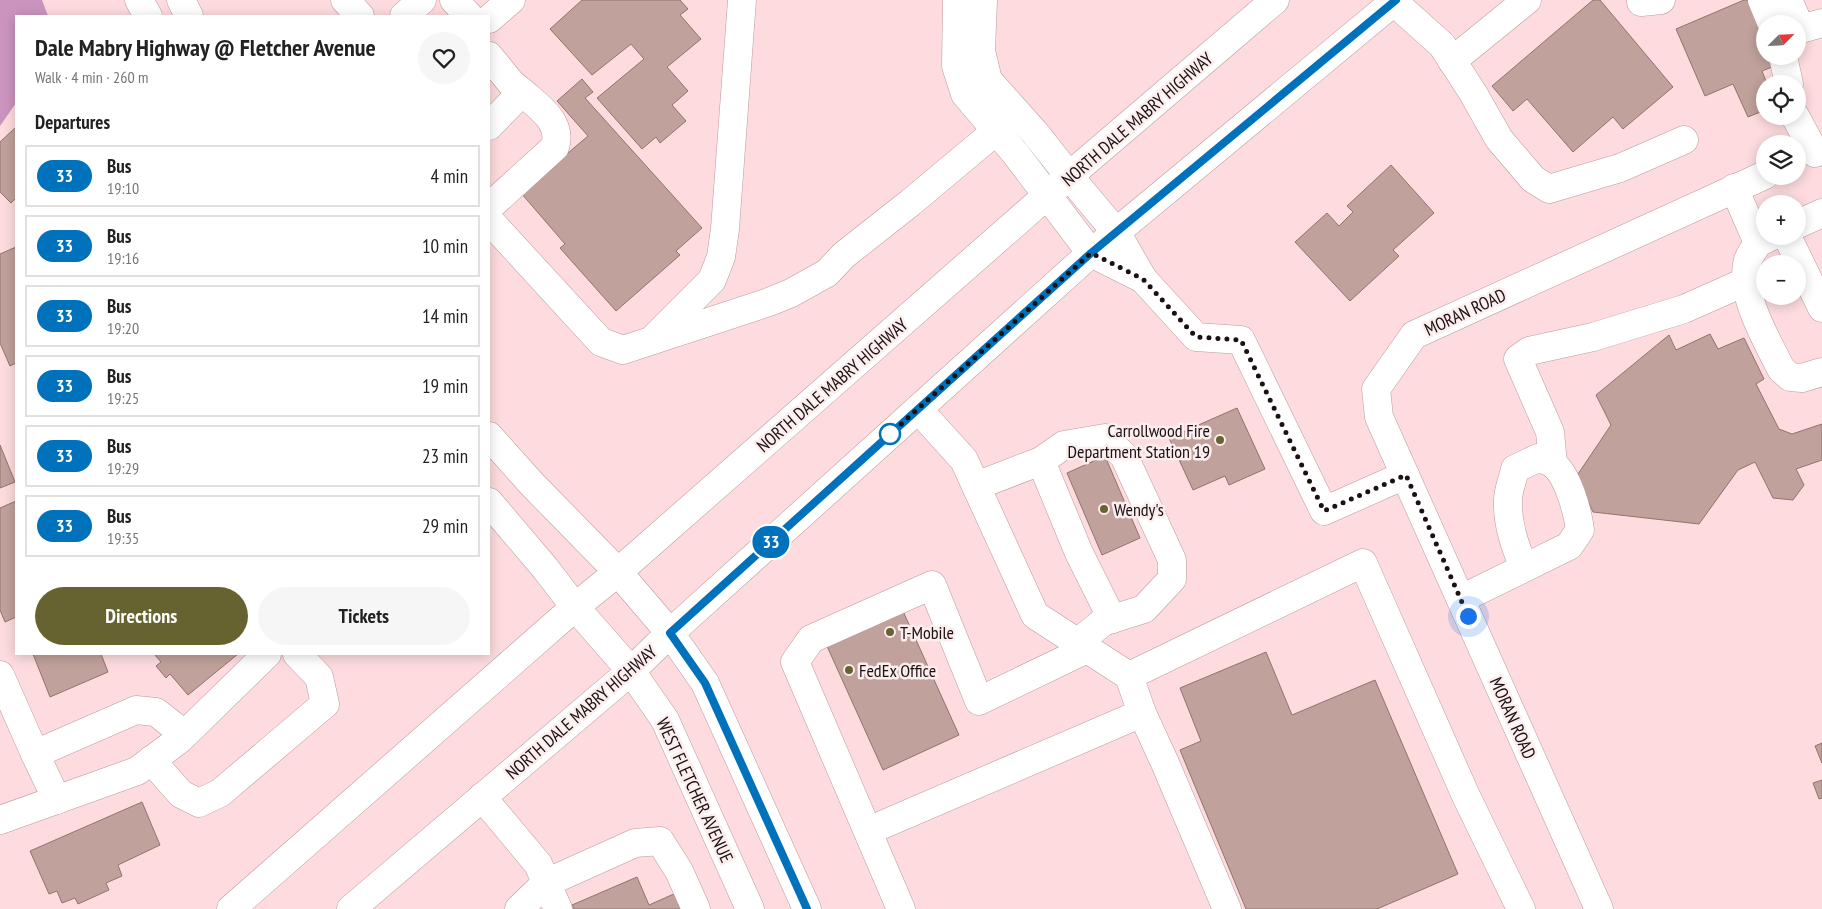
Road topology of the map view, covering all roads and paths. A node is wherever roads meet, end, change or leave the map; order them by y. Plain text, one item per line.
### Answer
1 (139, 0) edge
2 (181, 0) edge
3 (345, 0) edge
4 (422, 0) edge
5 (454, 0) edge
6 (511, 0) edge
7 (742, 0) edge
8 (957, 0) edge
9 (983, 0) edge
10 (1275, 0) edge
11 (1527, 0) edge
12 (1762, 0) edge
13 (1788, 0) edge
14 (1395, 1) edge
15 (147, 15) edge
16 (188, 15) edge
17 (359, 15) edge
18 (405, 15) edge
19 (468, 15) edge
20 (1768, 15) edge
21 (490, 18) edge
22 (1822, 23) edge
23 (490, 57) edge
24 (1452, 60) junction
25 (522, 92) junction
26 (490, 125) edge
27 (1799, 125) edge
28 (996, 131) junction
29 (1684, 140) dead end
30 (1812, 154) edge
31 (1069, 176) junction
32 (1756, 179) edge
33 (1734, 188) junction
34 (1046, 196) junction
35 (490, 206) edge
36 (1822, 213) edge
37 (1806, 220) edge
38 (490, 221) edge
39 (1756, 225) edge
40 (1116, 232) junction
41 (1761, 245) edge
42 (1791, 245) edge
43 (1091, 253) junction
44 (1143, 279) junction
45 (712, 280) junction
46 (1747, 280) junction
47 (1822, 308) edge
48 (741, 311) junction
49 (652, 340) junction
50 (1822, 372) edge
51 (918, 409) junction
52 (490, 437) edge
53 (1041, 461) junction
54 (1553, 464) junction
55 (1406, 475) junction
56 (976, 486) junction
57 (490, 503) edge
58 (1524, 568) junction
59 (618, 572) junction
60 (1461, 600) junction
61 (575, 607) junction
62 (1112, 619) junction
63 (670, 633) junction
64 (1082, 646) junction
65 (267, 655) edge
66 (298, 655) edge
67 (630, 671) junction
68 (0, 675) edge
69 (1129, 676) junction
70 (1142, 713) junction
71 (184, 734) junction
72 (35, 754) junction
73 (151, 760) junction
74 (482, 797) junction
75 (57, 800) junction
76 (0, 820) edge
77 (868, 831) junction
78 (546, 883) junction
79 (231, 909) edge
80 (351, 909) edge
81 (519, 909) edge
82 (558, 909) edge
83 (696, 909) edge
84 (750, 909) edge
85 (807, 909) edge
86 (900, 909) edge
87 (1227, 909) edge
88 (1521, 909) edge
89 (1598, 909) edge

1 - 15 main road
2 - 16 main road
3 - 17 main road
4 - 18 main road
5 - 19 main road
6 - 21 main road
7 - 45 main road
8 - 28 main road
9 - 31 main road
10 - 31 main road, NORTH DALE MABRY HIGHWAY
11 - 24 main road
12 - 20 main road
13 - 22 main road
14 - 24 main road
14 - 40 main road, NORTH DALE MABRY HIGHWAY
23 - 25 main road
24 - 29 main road
25 - 26 main road
25 - 35 main road
27 - 30 main road
28 - 34 main road
28 - 48 main road
31 - 34 main road, NORTH DALE MABRY HIGHWAY
31 - 40 main road
32 - 33 main road, MORAN ROAD
33 - 39 main road
33 - 55 main road, MORAN ROAD
34 - 43 main road
34 - 59 main road, NORTH DALE MABRY HIGHWAY
36 - 37 main road
38 - 49 main road
40 - 43 main road, NORTH DALE MABRY HIGHWAY
40 - 44 main road
41 - 46 main road
42 - 47 main road
43 - 44 main road
43 - 51 main road, NORTH DALE MABRY HIGHWAY
44 - 55 main road
45 - 48 main road
45 - 49 main road
46 - 50 main road
46 - 54 main road
48 - 49 main road
51 - 56 main road
51 - 63 main road, NORTH DALE MABRY HIGHWAY
52 - 59 main road
53 - 56 main road
53 - 62 main road
53 - 62 main road
54 - 58 main road
54 - 58 main road
55 - 60 main road, MORAN ROAD
56 - 64 main road
57 - 61 main road, WEST FLETCHER AVENUE
58 - 60 main road
59 - 61 main road, NORTH DALE MABRY HIGHWAY
59 - 63 main road
60 - 89 main road, MORAN ROAD
61 - 67 main road, WEST FLETCHER AVENUE
61 - 79 main road, NORTH DALE MABRY HIGHWAY
62 - 64 main road
63 - 67 main road, NORTH DALE MABRY HIGHWAY
63 - 85 main road
64 - 69 main road
64 - 77 main road
65 - 71 main road
66 - 73 main road
67 - 74 main road, NORTH DALE MABRY HIGHWAY
67 - 84 main road, WEST FLETCHER AVENUE
68 - 72 main road
69 - 70 main road
69 - 88 main road
70 - 77 main road
70 - 87 main road
71 - 72 main road
71 - 73 main road
72 - 75 main road
73 - 75 main road
74 - 78 main road
74 - 80 main road, NORTH DALE MABRY HIGHWAY
75 - 76 main road
77 - 86 main road
78 - 81 main road
78 - 82 main road
78 - 83 main road

